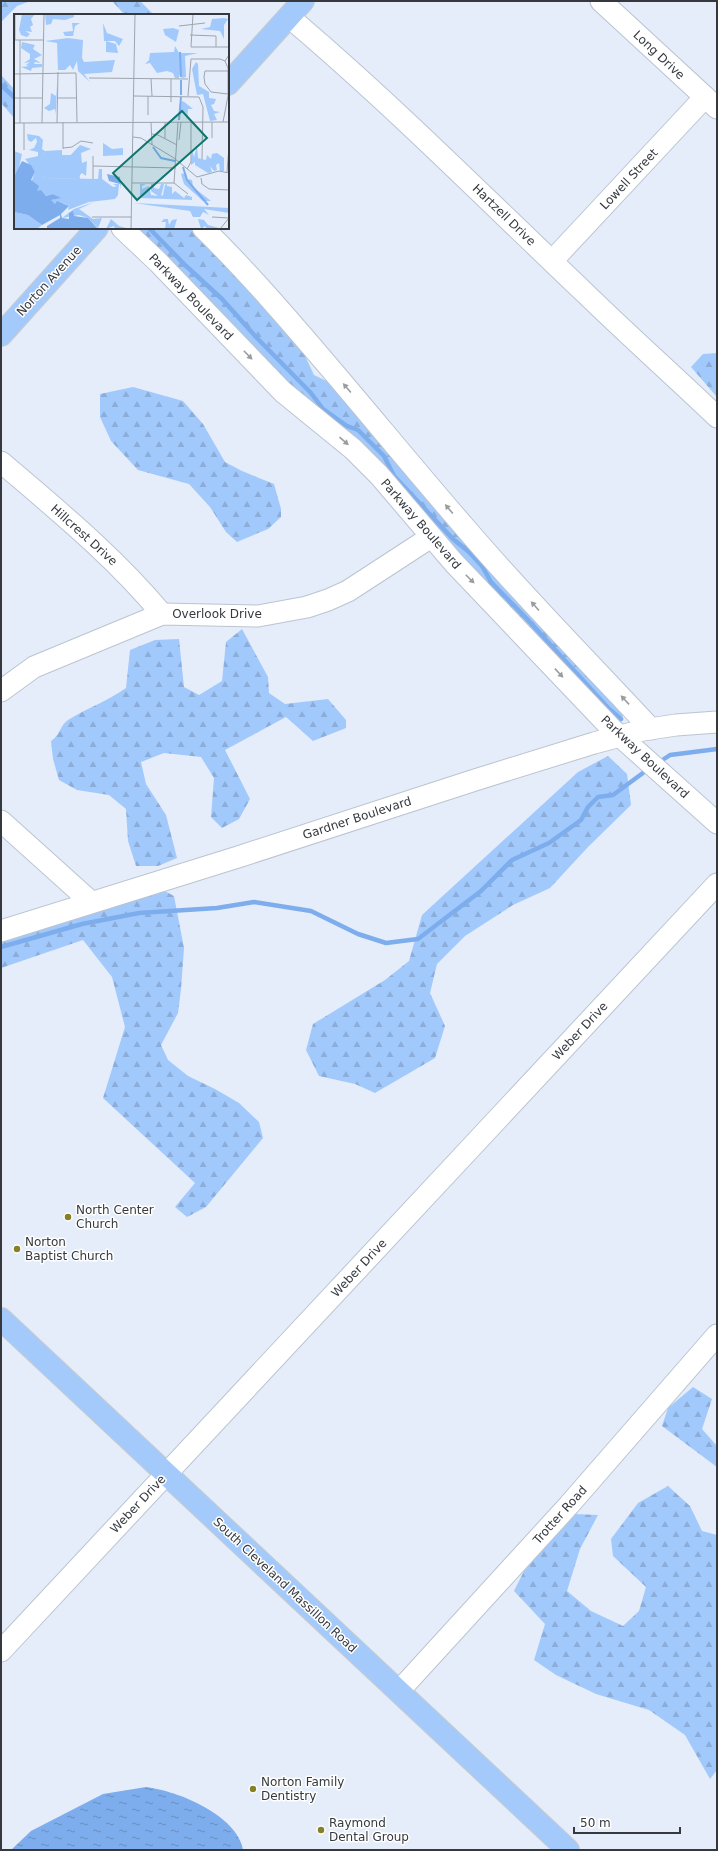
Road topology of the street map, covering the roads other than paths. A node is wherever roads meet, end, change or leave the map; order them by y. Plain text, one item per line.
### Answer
1 (601, 1) edge
2 (296, 9) edge
3 (229, 83) edge
4 (711, 102) edge
5 (96, 229) edge
6 (123, 229) edge
7 (204, 229) edge
8 (552, 261) junction
9 (1, 335) edge
10 (717, 417) edge
11 (1, 462) edge
12 (431, 537) junction
13 (162, 614) junction
14 (1, 691) edge
15 (717, 722) edge
16 (651, 729) junction
17 (620, 736) junction
18 (1, 821) edge
19 (717, 823) edge
20 (717, 884) edge
21 (91, 902) junction
22 (1, 931) edge
23 (1, 1320) edge
24 (717, 1335) edge
25 (166, 1474) junction
26 (1, 1651) edge
27 (398, 1691) junction
28 (568, 1850) edge

1 - 4 street, Long Drive
2 - 3 main road
2 - 8 street, Hartzell Drive
4 - 8 street, Lowell Street
5 - 9 main road, Norton Avenue
6 -> 12 street, Parkway Boulevard
16 -> 7 street, Parkway Boulevard
8 - 10 street, Hartzell Drive
11 - 13 street, Hillcrest Drive
12 - 13 street, Overlook Drive
12 -> 17 street, Parkway Boulevard
13 - 14 street, Overlook Drive
15 - 16 street, Gardner Boulevard
16 - 17 street, Gardner Boulevard
17 - 19 street, Parkway Boulevard
17 - 21 street, Gardner Boulevard
18 - 21 street
20 - 25 street, Weber Drive
21 - 22 street, Gardner Boulevard
23 - 25 main road, South Cleveland Massillon Road
24 - 27 street, Trotter Road
25 - 26 street, Weber Drive
25 - 27 main road, South Cleveland Massillon Road
27 - 28 main road, South Cleveland Massillon Road

